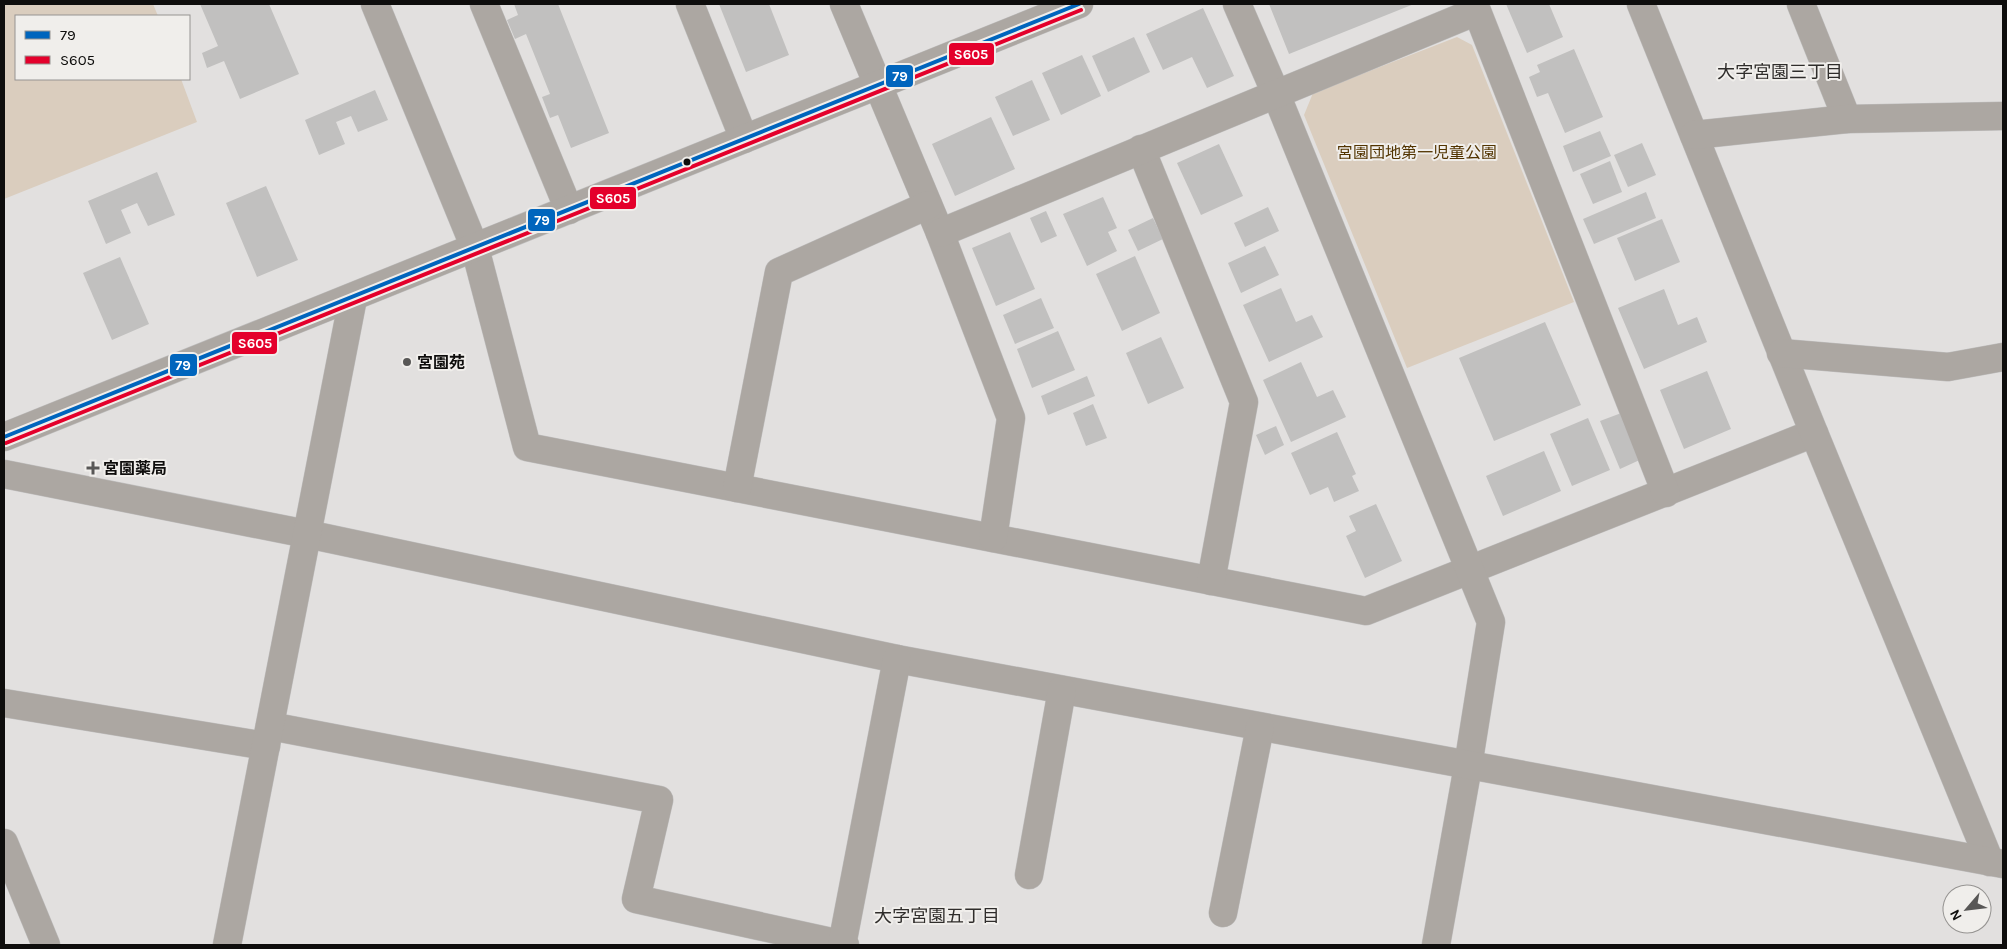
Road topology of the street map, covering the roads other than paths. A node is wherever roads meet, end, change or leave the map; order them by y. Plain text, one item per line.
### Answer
1 (376, 4) edge
2 (484, 4) edge
3 (690, 4) edge
4 (844, 4) edge
5 (1079, 4) edge
6 (1236, 4) edge
7 (1641, 4) edge
8 (1801, 4) edge
9 (1045, 10) edge
10 (877, 86) junction
11 (1276, 94) junction
12 (2003, 116) edge
13 (1847, 119) junction
14 (1694, 135) junction
15 (744, 139) junction
16 (1141, 149) junction
17 (928, 205) junction
18 (569, 210) junction
19 (940, 233) junction
20 (475, 248) junction
21 (353, 298) junction
22 (1782, 353) junction
23 (2003, 357) edge
24 (1814, 434) junction
25 (4, 437) edge
26 (4, 474) edge
27 (738, 488) junction
28 (1666, 493) junction
29 (307, 534) junction
30 (993, 538) junction
31 (1470, 571) junction
32 (1211, 581) junction
33 (897, 659) junction
34 (1062, 690) junction
35 (4, 703) edge
36 (1260, 727) junction
37 (268, 736) junction
38 (1468, 766) junction
39 (4, 844) edge
40 (1996, 863) edge
41 (1029, 875) dead end
42 (1222, 913) dead end
43 (46, 945) edge
44 (227, 945) edge
45 (843, 945) edge
46 (1436, 945) edge

1 - 20 street
2 - 18 street
3 - 15 street
4 - 10 street
5 - 9 street
6 - 11 street
7 - 14 street
8 - 13 street
9 - 10 street
10 - 15 street
10 - 17 street
11 - 16 street
11 - 28 street
11 - 31 street
12 - 13 street
13 - 14 street
14 - 22 street
15 - 18 street
16 - 19 street
16 - 32 street
17 - 19 street
17 - 27 street
18 - 20 street
19 - 30 street
20 - 21 street
20 - 27 street
21 - 25 street
21 - 29 street
22 - 23 street
22 - 24 street
24 - 28 street
24 - 40 street
26 - 29 street
27 - 30 street
28 - 31 street
29 - 33 street
29 - 37 street
30 - 32 street
31 - 32 street
31 - 38 street
33 - 34 street
33 - 45 street
34 - 36 street
34 - 41 street
35 - 37 street
36 - 38 street
36 - 42 street
37 - 44 street
37 - 45 street
38 - 40 street
38 - 46 street
39 - 43 street

